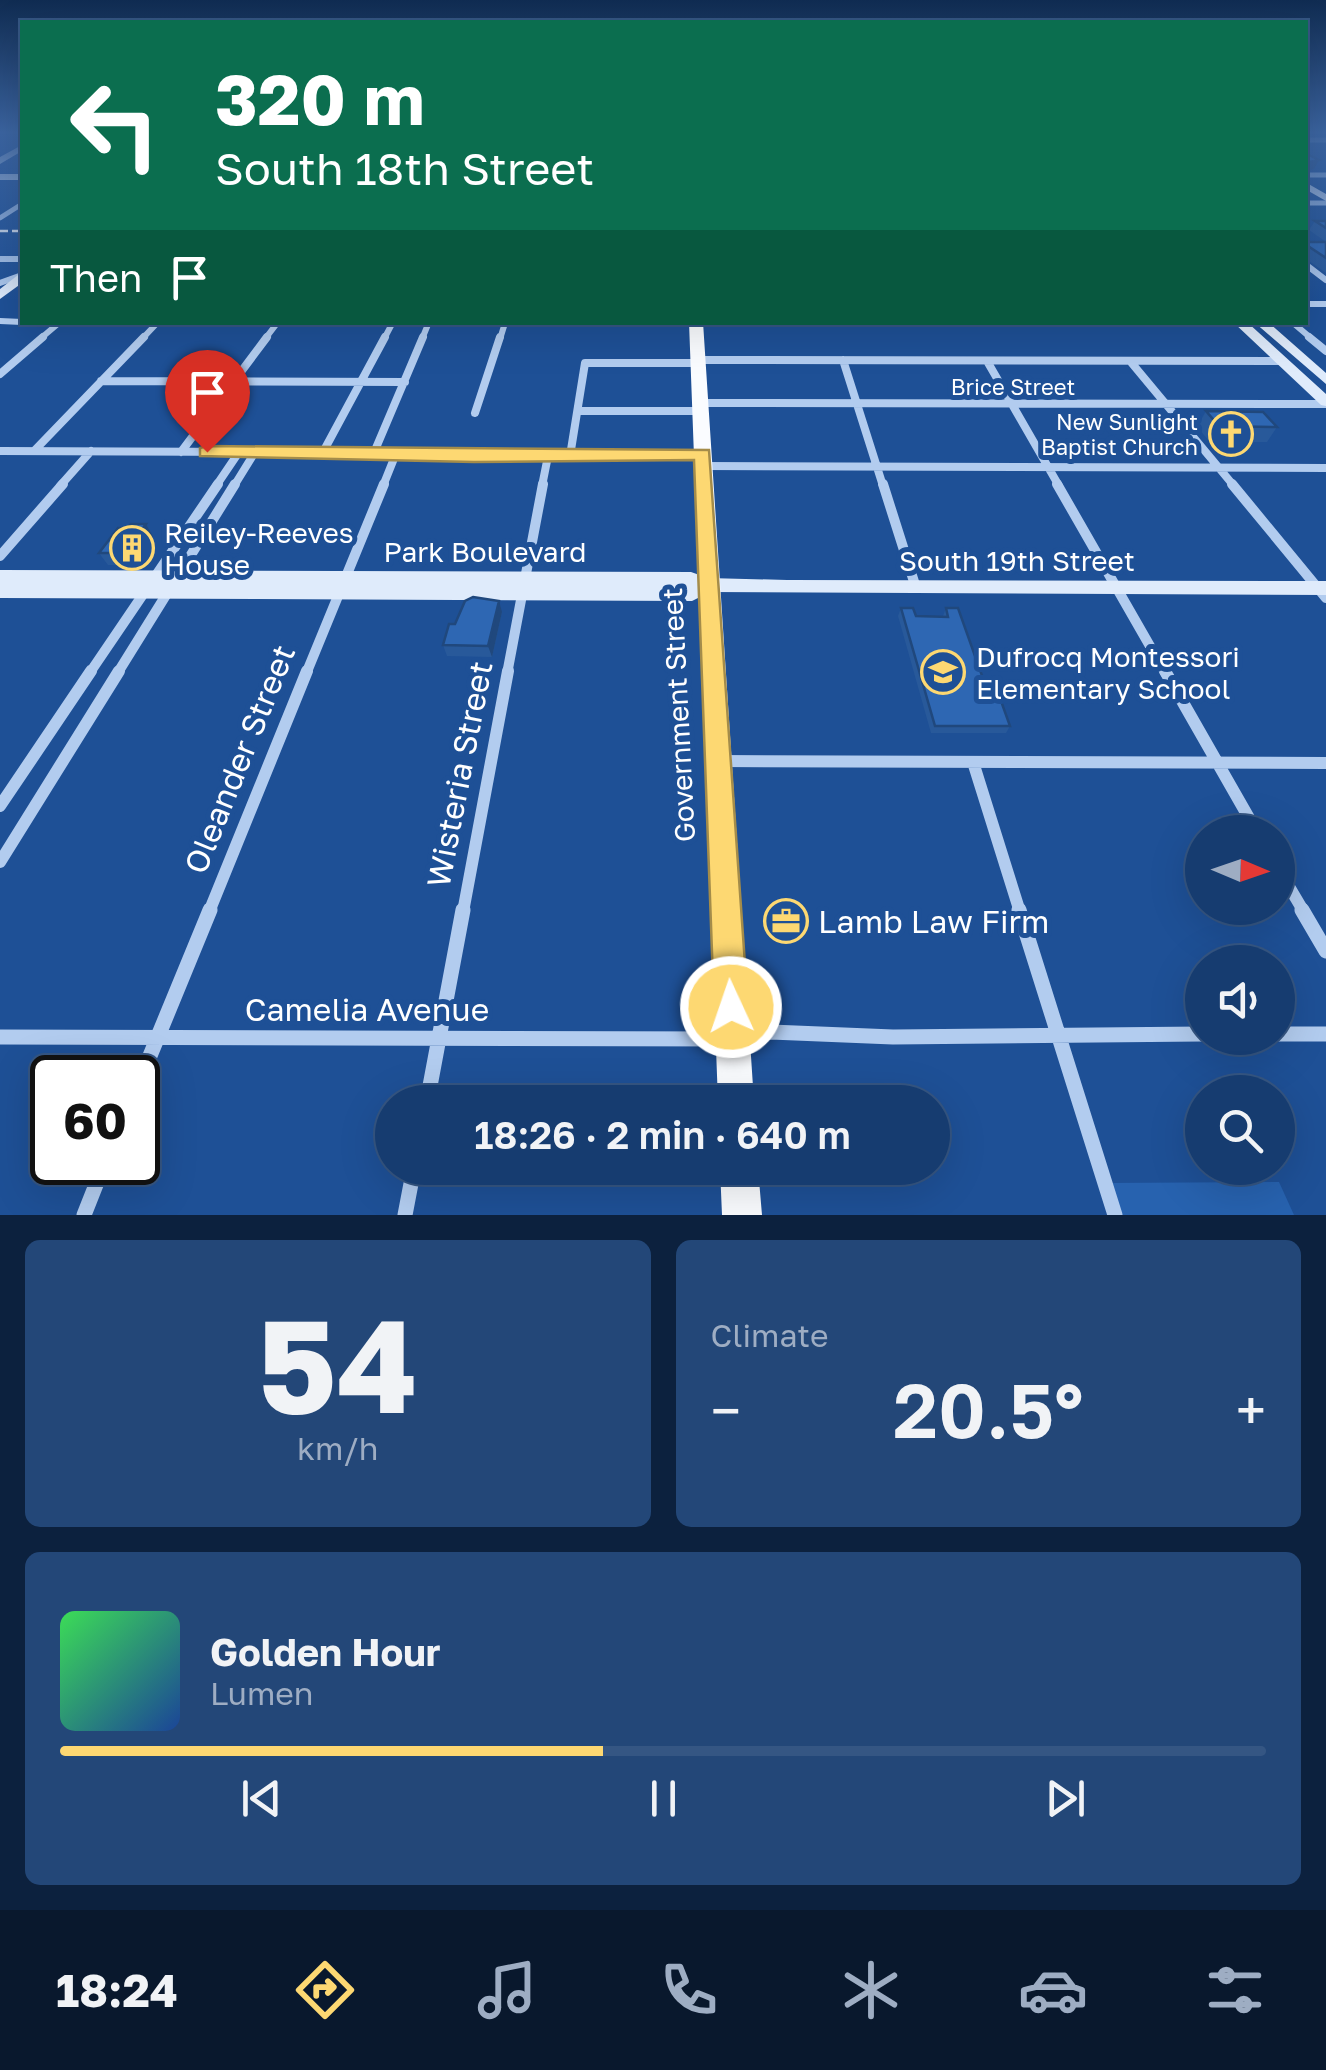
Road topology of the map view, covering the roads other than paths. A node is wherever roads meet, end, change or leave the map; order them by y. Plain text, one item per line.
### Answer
1 (20, 278) edge
2 (0, 295) edge
3 (57, 325) edge
4 (155, 325) edge
5 (276, 325) edge
6 (390, 325) edge
7 (428, 325) edge
8 (504, 325) edge
9 (696, 325) edge
10 (1243, 325) edge
11 (1264, 325) edge
12 (1274, 325) edge
13 (1296, 325) edge
14 (1326, 351) edge
15 (844, 360) junction
16 (1130, 360) junction
17 (987, 361) junction
18 (1282, 361) junction
19 (698, 362) junction
20 (1322, 371) edge
21 (0, 374) edge
22 (101, 381) junction
23 (235, 381) junction
24 (360, 382) junction
25 (405, 382) junction
26 (1012, 403) junction
27 (1326, 403) edge
28 (858, 404) junction
29 (1165, 404) junction
30 (700, 407) junction
31 (578, 411) junction
32 (476, 413) dead end
33 (0, 451) edge
34 (34, 451) junction
35 (91, 452) junction
36 (181, 452) junction
37 (239, 452) junction
38 (255, 452) junction
39 (322, 454) junction
40 (373, 455) junction
41 (396, 456) junction
42 (548, 456) junction
43 (570, 456) junction
44 (703, 460) junction
45 (878, 466) junction
46 (1048, 467) junction
47 (1217, 468) junction
48 (1326, 468) edge
49 (0, 556) edge
50 (0, 577) edge
51 (161, 585) junction
52 (343, 585) junction
53 (707, 585) junction
54 (526, 586) junction
55 (916, 588) junction
56 (1116, 588) junction
57 (0, 592) edge
58 (1323, 592) edge
59 (718, 761) junction
60 (972, 762) junction
61 (1217, 763) junction
62 (1326, 763) edge
63 (0, 806) edge
64 (1247, 815) edge
65 (0, 862) edge
66 (1295, 897) edge
67 (1326, 951) edge
68 (1060, 1034) junction
69 (1185, 1034) edge
70 (1295, 1034) edge
71 (1326, 1034) edge
72 (158, 1036) junction
73 (0, 1037) edge
74 (439, 1038) junction
75 (733, 1039) junction
76 (150, 1055) edge
77 (430, 1085) edge
78 (735, 1085) edge
79 (96, 1185) edge
80 (411, 1185) edge
81 (741, 1185) edge
82 (84, 1215) edge
83 (405, 1215) edge
84 (742, 1215) edge
85 (1115, 1215) edge

1 - 2 street
3 - 21 street
4 - 22 street
5 - 23 street
6 - 24 street
7 - 25 street
8 - 32 street
9 - 19 main road, Government Street
10 - 18 street
11 - 20 street
12 - 20 street
13 - 14 street
15 - 17 street
15 - 19 street
15 - 28 street
16 - 17 street
16 - 18 street
16 - 29 street
17 - 26 street
18 - 27 street
19 - 30 main road, Government Street
19 - 31 street
22 - 23 street
22 - 34 street
23 - 24 street
23 - 36 street
24 - 25 street
24 - 39 street
25 - 40 street
26 - 28 street, Brice Street
26 - 29 street, Brice Street
26 - 46 street
27 - 29 street, Brice Street
28 - 30 street, Brice Street
28 - 45 street
29 - 47 street
30 - 31 street, Brice Street
30 - 44 main road, Government Street
31 - 43 street
33 - 34 street
34 - 35 street
35 - 36 street
35 - 49 street
36 - 37 street
37 - 38 street
37 - 51 street
38 - 39 street
38 - 51 street
39 - 40 street
40 - 41 street
41 - 42 street
41 - 52 street, Oleander Street
42 - 43 street
42 - 54 street, Wisteria Street
43 - 44 street
44 - 45 street
44 - 53 main road, Government Street
45 - 46 street
45 - 55 street
46 - 47 street
46 - 56 street
47 - 48 street
47 - 58 street
50 - 51 street
51 - 52 street
51 - 57 street
51 - 63 street
51 - 65 street
52 - 54 street
52 - 72 street, Oleander Street
53 - 54 street, Park Boulevard
53 - 54 street
53 - 55 street, South 19th Street
53 - 59 main road, Government Street
54 - 74 street, Wisteria Street
55 - 56 street, South 19th Street
56 - 58 street, South 19th Street
56 - 61 street
59 - 60 street
59 - 75 main road, Government Street
60 - 61 street
60 - 68 street
61 - 62 street
61 - 64 street
66 - 67 street
68 - 69 street, Camelia Avenue
68 - 75 street, Camelia Avenue
68 - 85 street
70 - 71 street
72 - 73 street, Camelia Avenue
72 - 74 street, Camelia Avenue
72 - 76 street, Oleander Street
74 - 75 street, Camelia Avenue
74 - 77 street, Wisteria Street
75 - 78 main road, Government Street
79 - 82 street
80 - 83 street
81 - 84 main road

